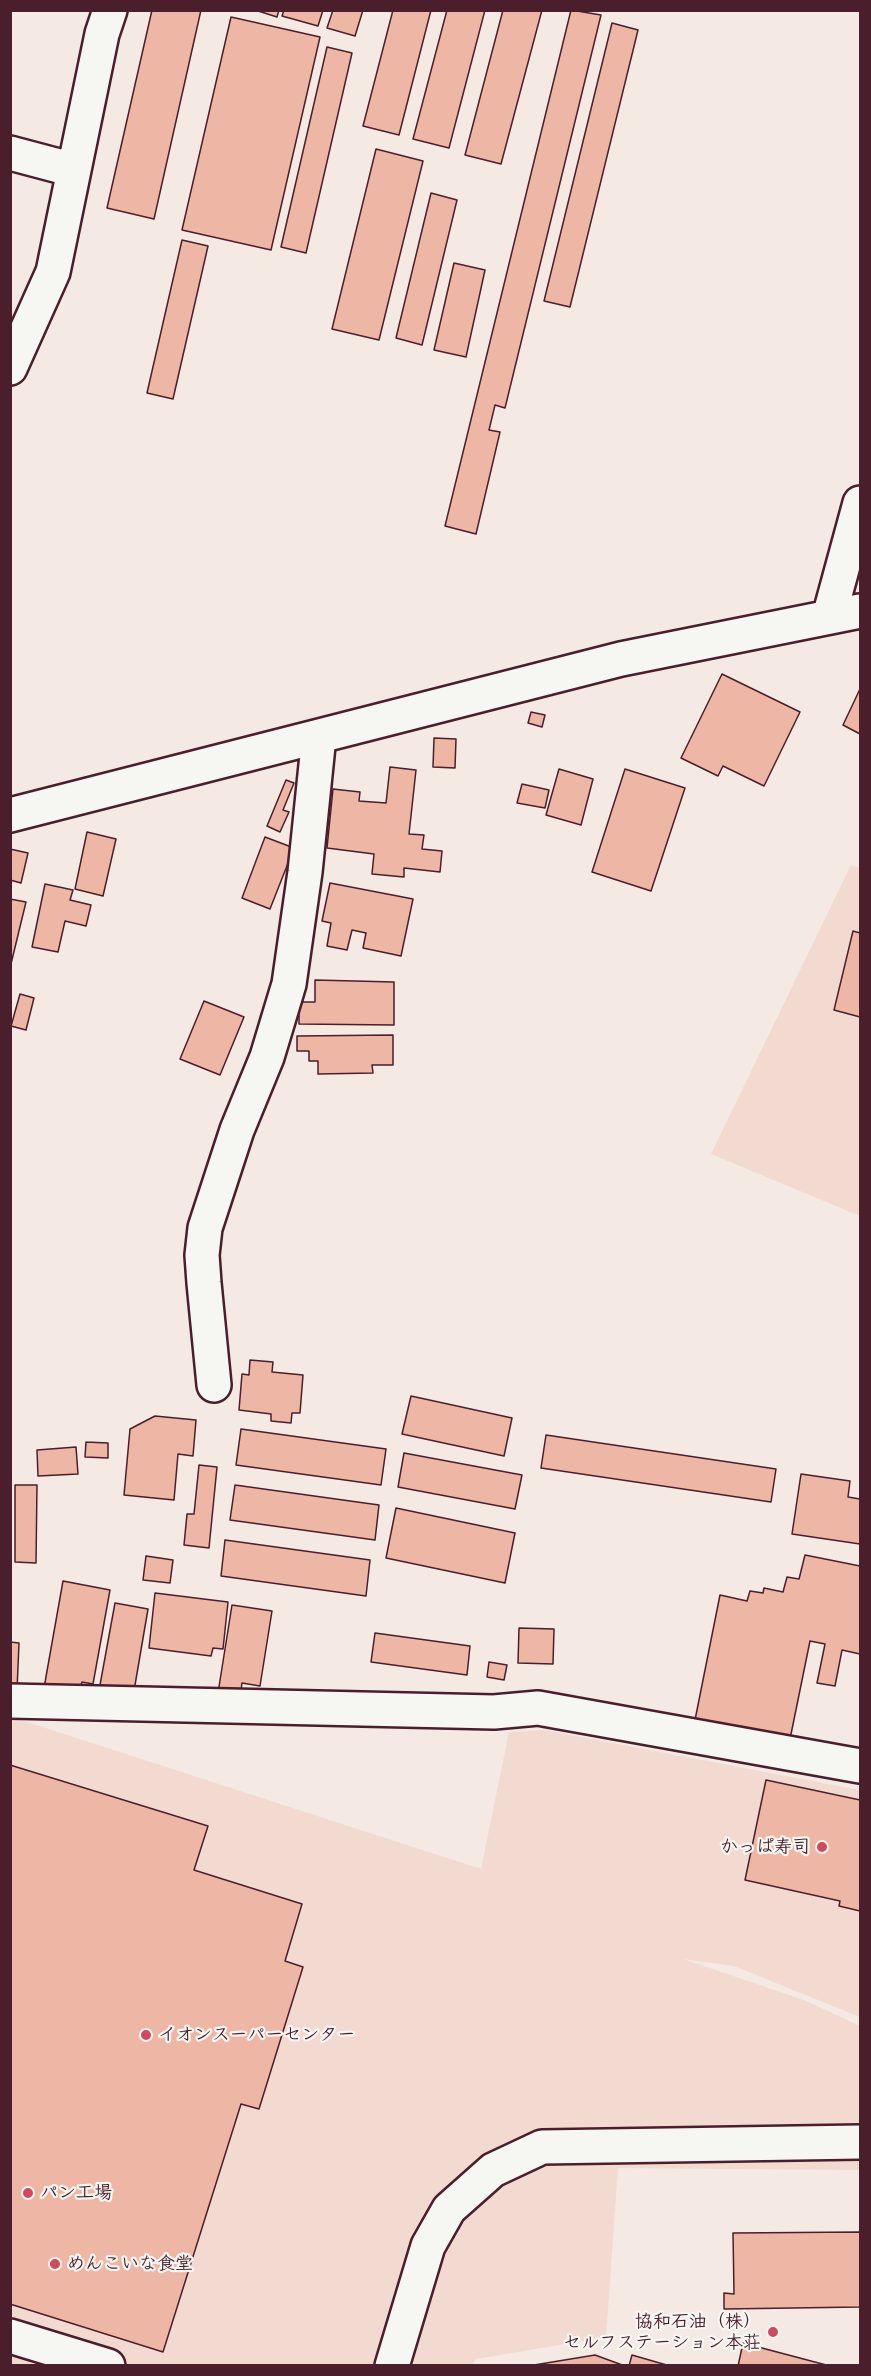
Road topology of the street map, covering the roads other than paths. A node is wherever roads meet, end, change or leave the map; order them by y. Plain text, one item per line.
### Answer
1 (110, 10) edge
2 (10, 153) edge
3 (74, 170) junction
4 (10, 368) edge
5 (861, 502) edge
6 (861, 611) edge
7 (829, 617) junction
8 (319, 736) junction
9 (10, 815) edge
10 (214, 1385) dead end
11 (10, 1701) edge
12 (861, 1766) edge
13 (861, 2142) edge
14 (10, 2336) edge
15 (108, 2366) edge
16 (392, 2366) edge

1 - 3 street
2 - 3 street
3 - 4 street
5 - 7 street
6 - 7 street
7 - 8 street
8 - 9 street
8 - 10 street
11 - 12 street
13 - 16 street
14 - 15 street

